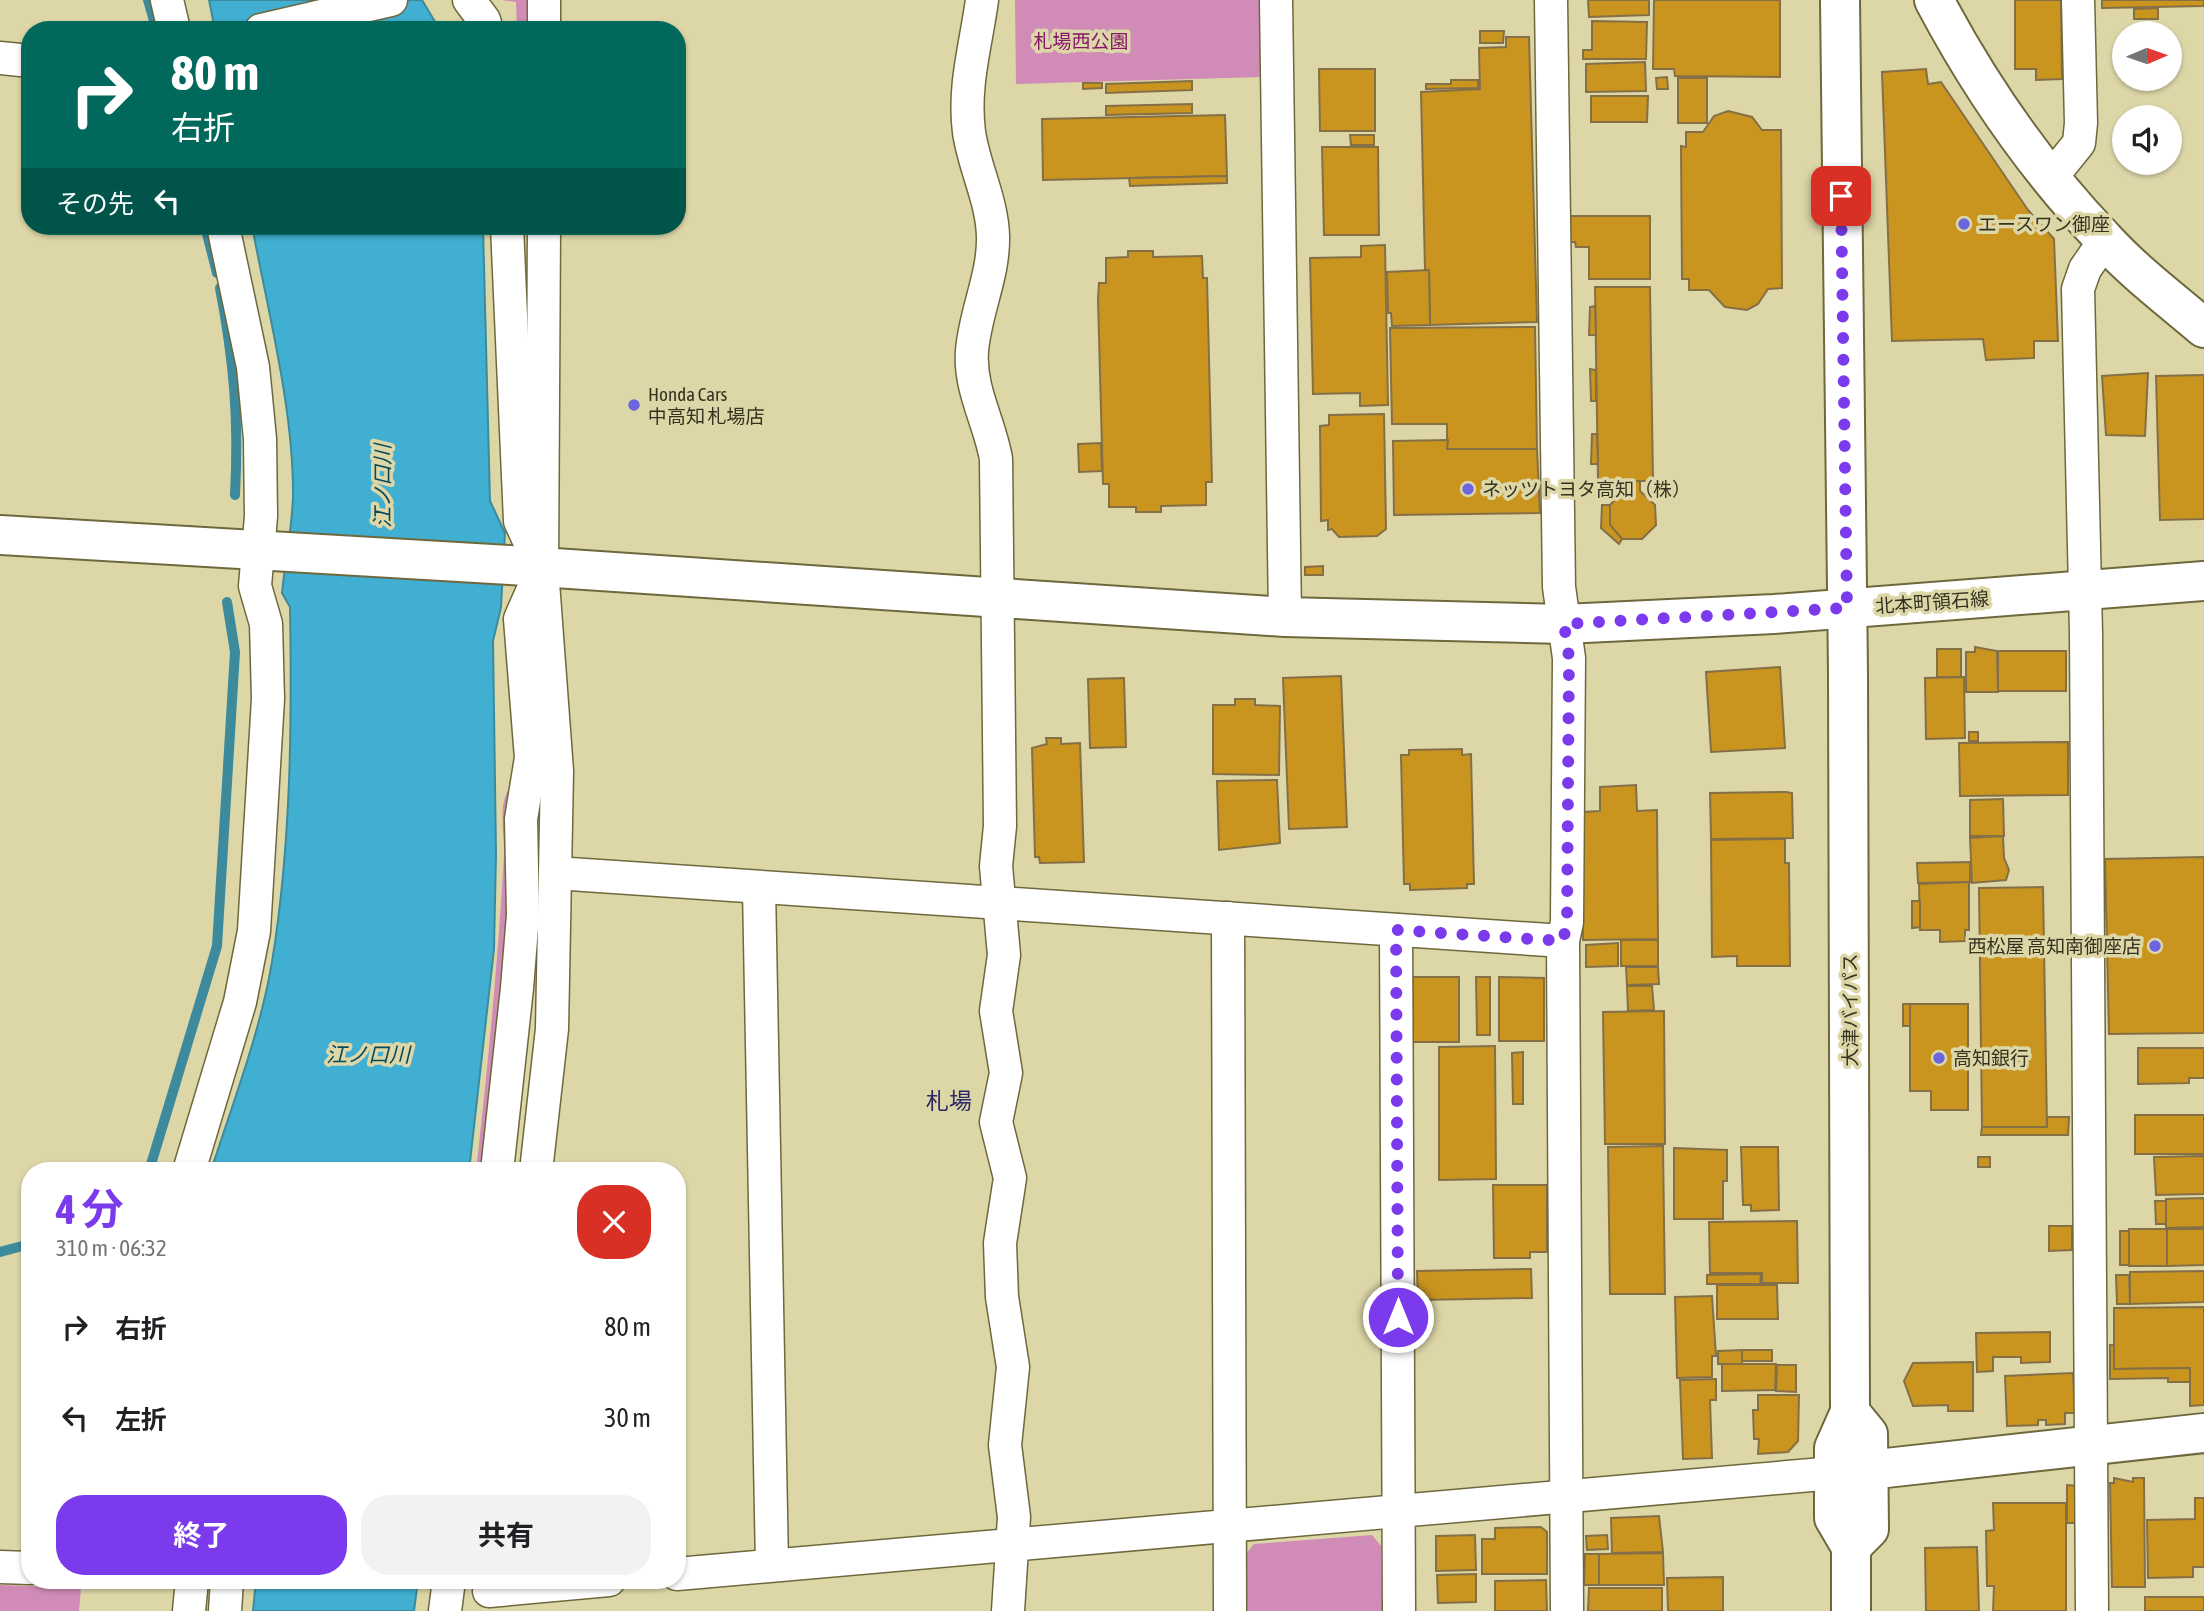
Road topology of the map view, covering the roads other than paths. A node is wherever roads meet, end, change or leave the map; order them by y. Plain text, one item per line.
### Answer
1 (167, 0) edge
2 (391, 0) edge
3 (469, 0) edge
4 (544, 0) edge
5 (982, 0) edge
6 (1276, 0) edge
7 (1552, 0) edge
8 (1840, 0) edge
9 (1934, 0) edge
10 (2078, 0) edge
11 (172, 21) edge
12 (300, 21) edge
13 (482, 21) edge
14 (544, 21) edge
15 (0, 58) edge
16 (21, 60) edge
17 (2050, 179) junction
18 (225, 235) edge
19 (507, 235) edge
20 (544, 235) edge
21 (2105, 240) junction
22 (2204, 328) edge
23 (0, 535) edge
24 (269, 553) junction
25 (526, 567) junction
26 (2204, 581) edge
27 (2084, 589) junction
28 (997, 599) junction
29 (1847, 608) junction
30 (1285, 617) junction
31 (1564, 624) junction
32 (555, 873) junction
33 (759, 888) junction
34 (999, 900) junction
35 (1228, 918) junction
36 (1396, 930) junction
37 (1563, 941) junction
38 (192, 1162) edge
39 (498, 1162) edge
40 (537, 1162) edge
41 (2204, 1433) edge
42 (2092, 1444) junction
43 (1851, 1472) junction
44 (1566, 1496) junction
45 (1398, 1511) junction
46 (1230, 1525) junction
47 (1014, 1544) junction
48 (772, 1565) junction
49 (0, 1567) edge
50 (21, 1568) edge
51 (686, 1573) edge
52 (191, 1589) edge
53 (226, 1589) edge
54 (448, 1589) edge
55 (531, 1589) edge
56 (488, 1594) edge
57 (189, 1611) edge
58 (225, 1611) edge
59 (445, 1611) edge
60 (1009, 1611) edge
61 (1230, 1611) edge
62 (1399, 1611) edge
63 (1567, 1611) edge
64 (1851, 1611) edge
65 (2092, 1611) edge

1 - 11 street
2 - 12 street
3 - 13 street
4 - 14 street
5 - 28 street
6 - 30 street
7 - 31 street
8 - 29 street, 北本町領石線
9 - 17 street
10 - 17 street
15 - 16 street
17 - 21 street
18 - 24 street
19 - 25 street
20 - 25 street
21 - 22 street
21 - 27 street
23 - 24 street
24 - 25 street
24 - 38 street
25 - 28 street
25 - 32 street
25 - 39 street
26 - 27 street, 北本町領石線
27 - 29 street, 北本町領石線
27 - 42 street
28 - 30 street
28 - 34 street
29 - 31 street
29 - 43 street, 大津バイパス
30 - 31 street
31 - 37 street
32 - 33 street
32 - 40 street
33 - 34 street
33 - 48 street
34 - 35 street
34 - 47 street
35 - 36 street
35 - 46 street
36 - 37 street
36 - 45 street
37 - 44 street
41 - 42 street
42 - 43 street
42 - 65 street
43 - 44 street
43 - 64 street, 大津バイパス
44 - 45 street
44 - 63 street
45 - 46 street
45 - 62 street
46 - 47 street
46 - 61 street
47 - 48 street
47 - 60 street
48 - 51 street
49 - 50 street
52 - 57 street
53 - 58 street
54 - 59 street
55 - 56 street

